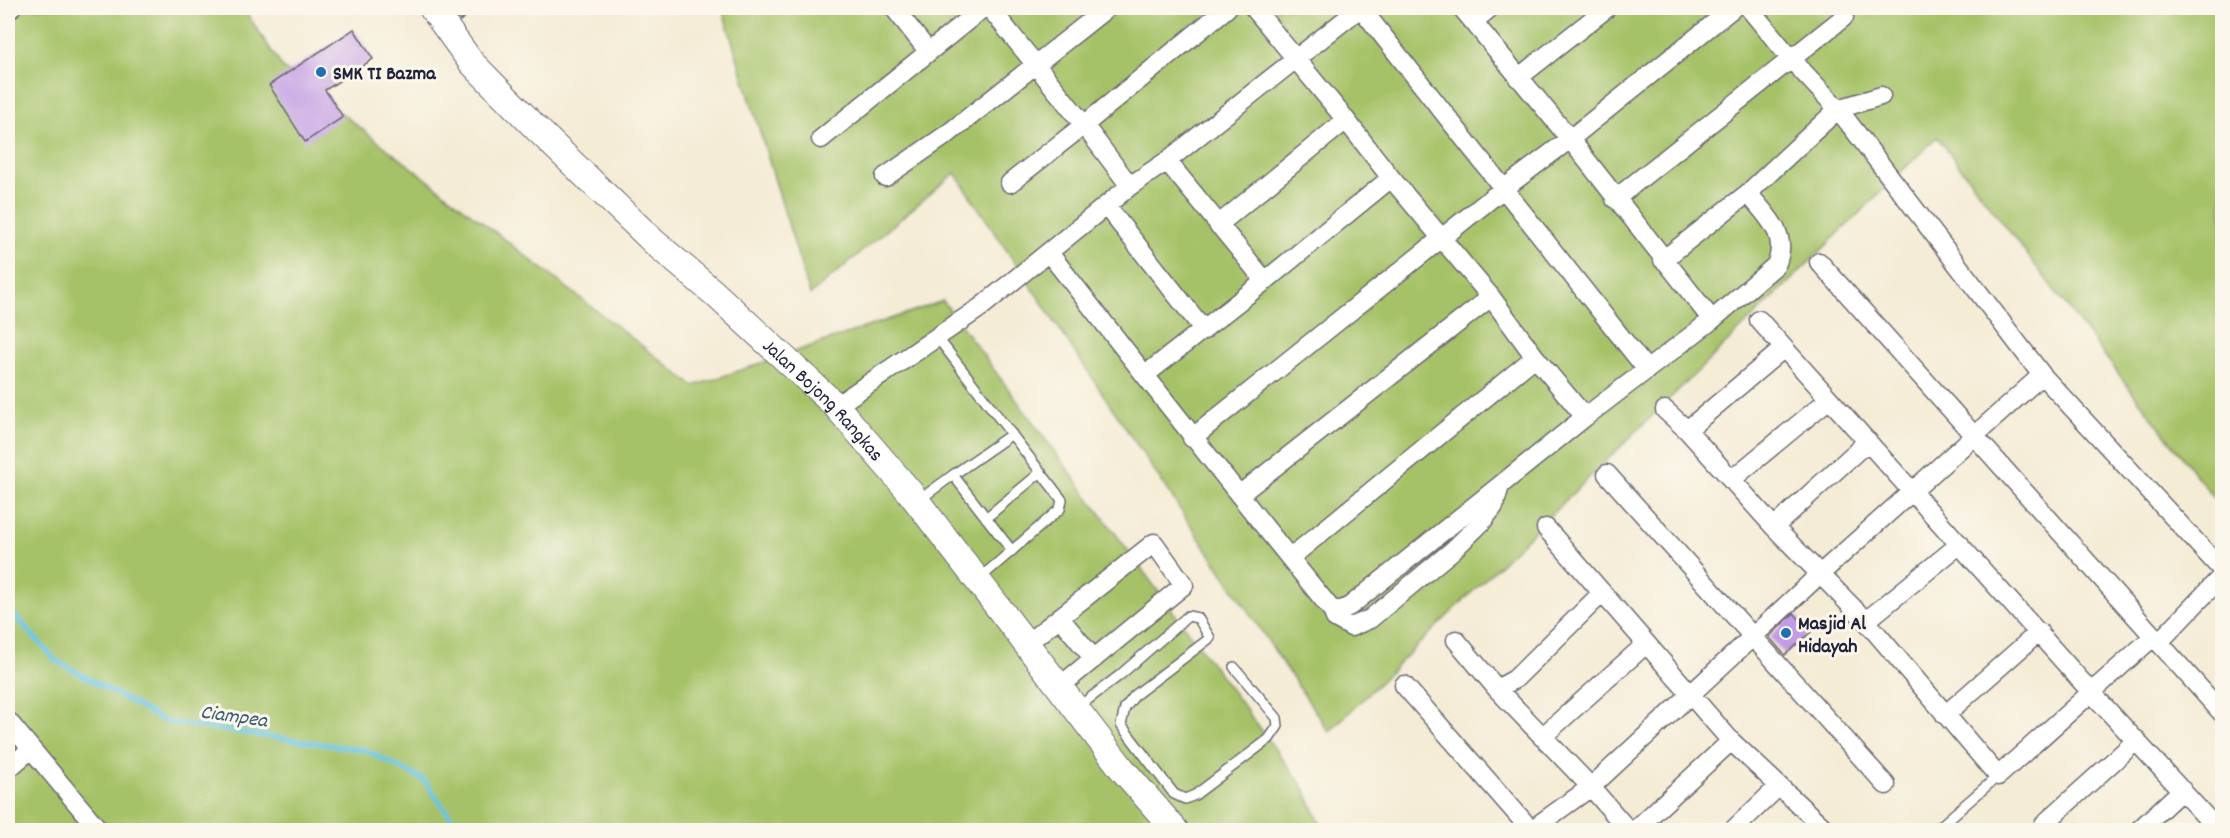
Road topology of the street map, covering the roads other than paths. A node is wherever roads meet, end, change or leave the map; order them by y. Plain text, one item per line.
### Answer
1 (11, 8) edge
2 (432, 8) edge
3 (894, 8) edge
4 (983, 8) edge
5 (990, 8) edge
6 (1107, 8) edge
7 (1227, 8) edge
8 (1254, 8) edge
9 (1361, 8) edge
10 (1490, 8) edge
11 (1607, 8) edge
12 (1733, 8) edge
13 (1749, 8) edge
14 (8, 11) edge
15 (1468, 14) edge
16 (1844, 17) dead end
17 (928, 51) junction
18 (1295, 59) junction
19 (1791, 59) junction
20 (1034, 65) junction
21 (1518, 78) junction
22 (1881, 96) dead end
23 (1838, 110) junction
24 (1346, 120) junction
25 (1084, 125) junction
26 (821, 139) dead end
27 (1570, 139) junction
28 (1167, 161) junction
29 (885, 177) dead end
30 (1390, 178) junction
31 (1010, 183) dead end
32 (1130, 186) junction
33 (1505, 188) junction
34 (1748, 193) junction
35 (1615, 199) junction
36 (1107, 207) junction
37 (1218, 225) junction
38 (1441, 239) junction
39 (1049, 252) junction
40 (1663, 260) junction
41 (1819, 262) dead end
42 (1265, 281) junction
43 (1491, 297) junction
44 (1712, 320) junction
45 (1759, 320) dead end
46 (1204, 330) junction
47 (937, 337) junction
48 (1784, 348) junction
49 (1535, 357) junction
50 (1647, 370) junction
51 (1145, 375) junction
52 (2042, 375) junction
53 (1828, 400) junction
54 (836, 406) junction
55 (1665, 410) dead end
56 (1585, 417) junction
57 (1687, 430) junction
58 (1012, 434) junction
59 (1975, 437) junction
60 (1192, 438) junction
61 (1868, 441) junction
62 (1041, 472) junction
63 (1607, 474) dead end
64 (953, 475) junction
65 (1731, 480) junction
66 (1913, 492) junction
67 (1239, 495) junction
68 (917, 501) junction
69 (986, 519) junction
70 (1774, 527) junction
71 (1546, 528) dead end
72 (1960, 544) junction
73 (1012, 551) junction
74 (1290, 558) junction
75 (2223, 570) edge
76 (1820, 574) junction
77 (2223, 576) edge
78 (978, 580) junction
79 (1602, 592) junction
80 (1060, 618) junction
81 (1866, 621) junction
82 (2039, 632) junction
83 (1753, 636) junction
84 (2157, 639) junction
85 (1456, 640) dead end
86 (1026, 644) junction
87 (1646, 644) junction
88 (1094, 659) junction
89 (1234, 667) dead end
90 (1404, 686) dead end
91 (1059, 687) junction
92 (1497, 689) junction
93 (2091, 693) junction
94 (1692, 694) junction
95 (1076, 709) junction
96 (2223, 712) edge
97 (1945, 715) junction
98 (8, 721) edge
99 (1542, 737) junction
100 (2137, 740) junction
101 (1731, 741) junction
102 (31, 749) junction
103 (8, 769) edge
104 (1998, 776) junction
105 (1886, 785) dead end
106 (1591, 787) junction
107 (1778, 787) junction
108 (2182, 790) junction
109 (1531, 830) edge
110 (1825, 830) edge
111 (99, 831) edge
112 (1175, 831) edge
113 (1628, 831) edge
114 (1635, 831) edge
115 (1733, 831) edge
116 (1936, 831) edge
117 (2049, 831) edge
118 (2139, 831) edge
119 (2218, 831) edge

1 - 14 street
2 - 54 main road, Jalan Bojong Rangkas
3 - 17 street
4 - 17 street
5 - 20 street
6 - 20 street
7 - 25 street
8 - 18 street
9 - 18 street
9 - 33 street
10 - 15 street
11 - 21 street
12 - 27 street
13 - 19 street
15 - 21 street
16 - 19 street
17 - 26 street
18 - 24 street
18 - 28 street
19 - 23 street
19 - 35 street
20 - 25 street
20 - 29 street
21 - 27 street
22 - 23 street
23 - 34 street
23 - 52 street
24 - 30 street
24 - 37 street
25 - 31 street
25 - 32 street
27 - 33 street
27 - 35 street
28 - 32 street
28 - 37 street
30 - 38 street
30 - 42 street
32 - 36 street
33 - 38 street
33 - 50 street
34 - 40 street
34 - 44 street
35 - 40 street
36 - 39 street
36 - 46 street
37 - 42 street
38 - 43 street
38 - 60 street
39 - 47 street
39 - 51 street
40 - 44 street
41 - 59 street
42 - 46 street
43 - 49 street
43 - 67 street
44 - 50 street
45 - 48 street
46 - 51 street
47 - 54 street
47 - 58 lane
48 - 53 street
48 - 57 street
49 - 56 street
49 - 74 street
50 - 56 street
51 - 60 street
52 - 59 street
52 - 75 street
53 - 61 street
53 - 65 street
54 - 68 main road, Jalan Bojong Rangkas
55 - 57 street
56 - 74 street
57 - 65 street
58 - 62 lane
58 - 64 lane
59 - 66 street
59 - 84 street
60 - 67 street
61 - 66 street
61 - 70 street
62 - 69 lane
62 - 73 lane
63 - 83 street
64 - 68 lane
64 - 69 lane
65 - 70 street
66 - 72 street
66 - 76 street
67 - 74 street
68 - 78 main road, Jalan Bojong Rangkas
69 - 73 lane
70 - 76 street
71 - 79 street
72 - 81 street
72 - 82 street
73 - 78 lane
76 - 81 street
76 - 83 street
77 - 84 street
78 - 86 main road, Jalan Bojong Rangkas
79 - 87 street
79 - 92 street
80 - 86 street
80 - 88 street
80 - 88 street
81 - 97 street
82 - 93 street
82 - 97 street
83 - 94 street
83 - 105 street
84 - 93 street
84 - 96 street
85 - 92 street
86 - 91 main road, Jalan Bojong Rangkas
87 - 94 street
87 - 99 street
88 - 91 street
89 - 95 lane
90 - 109 street
91 - 95 main road, Jalan Bojong Rangkas
92 - 99 street
93 - 100 street
93 - 104 street
94 - 101 street
94 - 106 street
95 - 112 main road, Jalan Bojong Rangkas
97 - 104 street
98 - 102 street
99 - 106 street
100 - 108 street
100 - 117 street
101 - 107 street
101 - 114 street
102 - 103 street
102 - 111 street
104 - 116 lane
106 - 109 street
106 - 113 street
107 - 110 street
107 - 115 street
108 - 118 street
108 - 119 street

